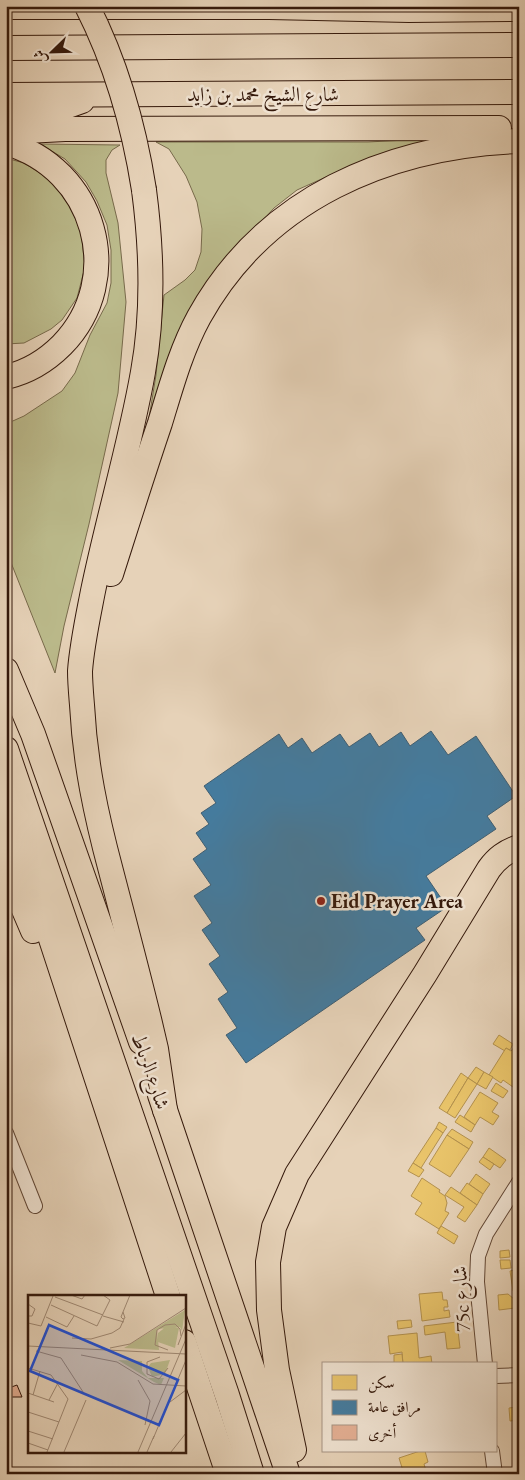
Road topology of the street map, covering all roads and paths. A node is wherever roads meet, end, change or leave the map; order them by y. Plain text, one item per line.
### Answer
1 (87, 6) edge
2 (6, 7) edge
3 (519, 10) edge
4 (519, 45) edge
5 (6, 48) edge
6 (519, 92) edge
7 (6, 95) edge
8 (94, 95) junction
9 (6, 116) edge
10 (519, 128) edge
11 (6, 132) edge
12 (519, 141) edge
13 (6, 143) edge
14 (6, 377) edge
15 (6, 670) edge
16 (80, 671) junction
17 (6, 749) edge
18 (6, 809) edge
19 (519, 847) edge
20 (6, 868) edge
21 (92, 1068) junction
22 (165, 1110) junction
23 (6, 1133) edge
24 (519, 1182) edge
25 (35, 1206) dead end
26 (168, 1295) edge
27 (185, 1345) edge
28 (485, 1362) edge
29 (519, 1374) edge
30 (498, 1376) edge
31 (492, 1452) edge
32 (228, 1474) edge
33 (252, 1474) edge
34 (288, 1474) edge
35 (300, 1474) edge
36 (495, 1474) edge

1 - 16 highway, bridge
2 - 3 highway
4 - 5 highway
6 - 8 highway, شارع الشيخ محمد بن زايد
7 - 8 highway, شارع الشيخ محمد بن زايد
8 - 9 highway
10 - 11 highway
12 - 16 highway
13 - 14 highway
15 - 22 highway, شارع الرباط
16 - 22 highway
17 - 33 highway, شارع الرباط
18 - 21 highway
19 - 35 highway
20 - 21 highway
21 - 26 highway
22 - 34 highway, شارع الرباط
23 - 25 street
24 - 28 street, 75c شارع
27 - 32 highway
29 - 30 street
31 - 36 street

